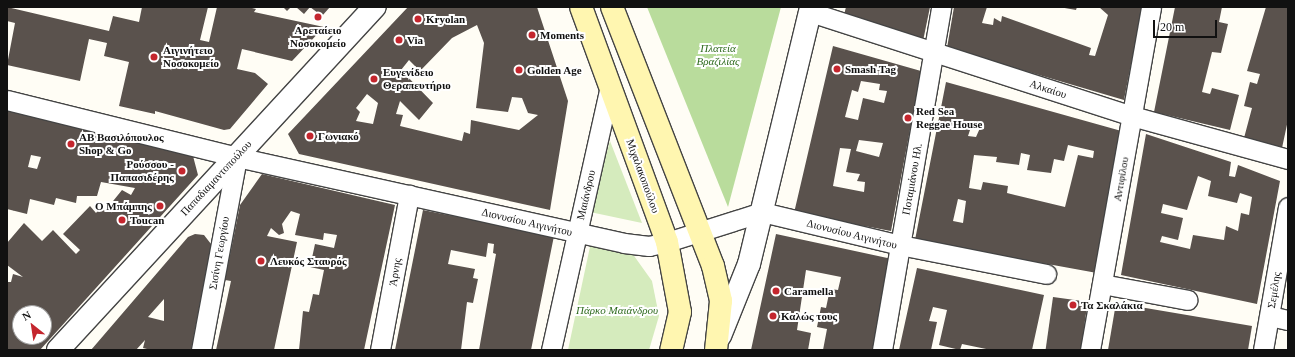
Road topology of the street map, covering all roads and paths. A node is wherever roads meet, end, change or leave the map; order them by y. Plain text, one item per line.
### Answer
1 (375, 7) edge
2 (581, 7) edge
3 (612, 7) edge
4 (941, 7) edge
5 (1151, 7) edge
6 (810, 9) edge
7 (934, 52) junction
8 (610, 86) junction
9 (7, 100) edge
10 (1132, 116) junction
11 (236, 157) junction
12 (1288, 159) edge
13 (409, 195) junction
14 (1288, 207) edge
15 (762, 212) junction
16 (577, 233) junction
17 (701, 233) junction
18 (667, 242) junction
19 (900, 245) junction
20 (1046, 274) dead end
21 (1102, 284) junction
22 (1188, 300) dead end
23 (1279, 318) edge
24 (718, 344) edge
25 (58, 350) edge
26 (202, 350) edge
27 (380, 350) edge
28 (551, 350) edge
29 (671, 350) edge
30 (882, 350) edge
31 (1090, 350) edge
32 (1264, 350) edge

1 - 11 street, Παπαδιαμαντοπούλου
2 - 8 main road, Μιχαλακοπούλου
3 - 17 main road
4 - 7 street, Ποταμιάνου Ηλ.
5 - 10 street, Αντιφίλου
6 - 7 street, Αλκαίου
6 - 15 street
7 - 10 street, Αλκαίου
7 - 19 street, Ποταμιάνου Ηλ.
8 - 16 street, Μαιάνδρου
8 - 18 main road, Μιχαλακοπούλου
9 - 11 street, Διονυσίου Αιγινήτου
10 - 12 street, Αλκαίου
10 - 21 street, Αντιφίλου
11 - 13 street, Διονυσίου Αιγινήτου
11 - 25 street, Παπαδιαμαντοπούλου
11 - 26 street, Σισίνη Γεωργίου
13 - 16 street, Διονυσίου Αιγινήτου
13 - 27 street, Άρνης
14 - 23 street, Σεμέλης
15 - 17 street, Διονυσίου Αιγινήτου
15 - 19 street, Διονυσίου Αιγινήτου
15 - 24 street
16 - 18 street, Διονυσίου Αιγινήτου
16 - 28 street, Μαιάνδρου
17 - 18 street, Διονυσίου Αιγινήτου
17 - 24 main road
18 - 29 main road, Μιχαλακοπούλου
19 - 20 street, Διονυσίου Αιγινήτου
19 - 30 street, Ποταμιάνου Ηλ.
21 - 22 street
21 - 31 street, Αντιφίλου
23 - 32 street, Σεμέλης

